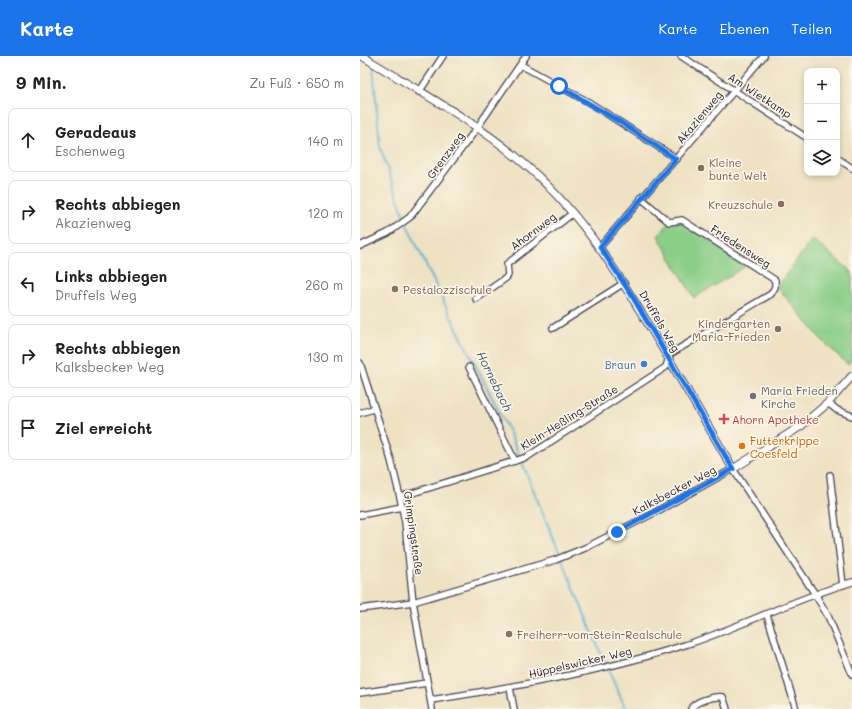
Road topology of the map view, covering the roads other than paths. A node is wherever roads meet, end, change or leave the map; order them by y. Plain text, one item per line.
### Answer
1 (443, 56) edge
2 (526, 56) edge
3 (681, 56) edge
4 (764, 56) edge
5 (364, 57) edge
6 (521, 65) junction
7 (735, 90) junction
8 (419, 92) junction
9 (477, 128) junction
10 (804, 136) edge
11 (676, 159) junction
12 (840, 160) edge
13 (852, 168) edge
14 (641, 198) junction
15 (573, 213) junction
16 (360, 246) edge
17 (600, 247) junction
18 (624, 283) junction
19 (476, 299) dead end
20 (553, 328) dead end
21 (669, 360) junction
22 (360, 363) edge
23 (469, 367) dead end
24 (852, 376) edge
25 (828, 403) junction
26 (373, 409) junction
27 (360, 413) edge
28 (852, 416) edge
29 (515, 461) junction
30 (733, 469) junction
31 (830, 475) dead end
32 (400, 497) junction
33 (402, 507) junction
34 (360, 515) edge
35 (852, 582) edge
36 (843, 585) junction
37 (815, 594) junction
38 (414, 602) junction
39 (360, 608) edge
40 (767, 615) junction
41 (852, 674) edge
42 (428, 683) junction
43 (510, 688) junction
44 (360, 694) edge
45 (431, 700) junction
46 (432, 709) edge
47 (514, 709) edge
48 (691, 709) edge
49 (727, 709) edge
50 (796, 709) edge

1 - 8 street
2 - 6 street, Grenzweg
3 - 7 street, Am Wietkamp
4 - 7 street, Akazienweg
5 - 8 street, Druffels Weg
6 - 9 street, Grenzweg
6 - 11 street
7 - 10 street, Am Wietkamp
7 - 11 street, Akazienweg
8 - 9 street, Druffels Weg
9 - 15 street, Druffels Weg
9 - 16 street, Grenzweg
11 - 14 street, Akazienweg
12 - 13 street
14 - 17 street, Akazienweg
14 - 21 street, Friedensweg
15 - 17 street, Druffels Weg
15 - 19 street, Ahornweg
17 - 18 street, Druffels Weg
18 - 20 street
18 - 21 street, Druffels Weg
21 - 29 street, Klein-Heßling-Straße
21 - 30 street, Druffels Weg
22 - 26 street, Grimpingstraße
23 - 29 street
24 - 25 street, Kalksbecker Weg
25 - 28 street
25 - 30 street, Kalksbecker Weg
26 - 27 street
26 - 32 street, Grimpingstraße
29 - 32 street, Klein-Heßling-Straße
30 - 37 street, Druffels Weg
30 - 38 street, Kalksbecker Weg
31 - 36 street
32 - 33 street, Grimpingstraße
33 - 34 street
33 - 38 street, Grimpingstraße
35 - 36 street, Hüppelswicker Weg
36 - 37 street, Hüppelswicker Weg
37 - 40 street, Hüppelswicker Weg
37 - 41 street, Druffels Weg
38 - 39 street, Kalksbecker Weg
38 - 42 street, Grimpingstraße
40 - 43 street, Hüppelswicker Weg
40 - 50 street
42 - 44 street
42 - 45 street, Grimpingstraße
43 - 45 street, Hüppelswicker Weg
43 - 47 street
45 - 46 street, Grimpingstraße
48 - 49 street

